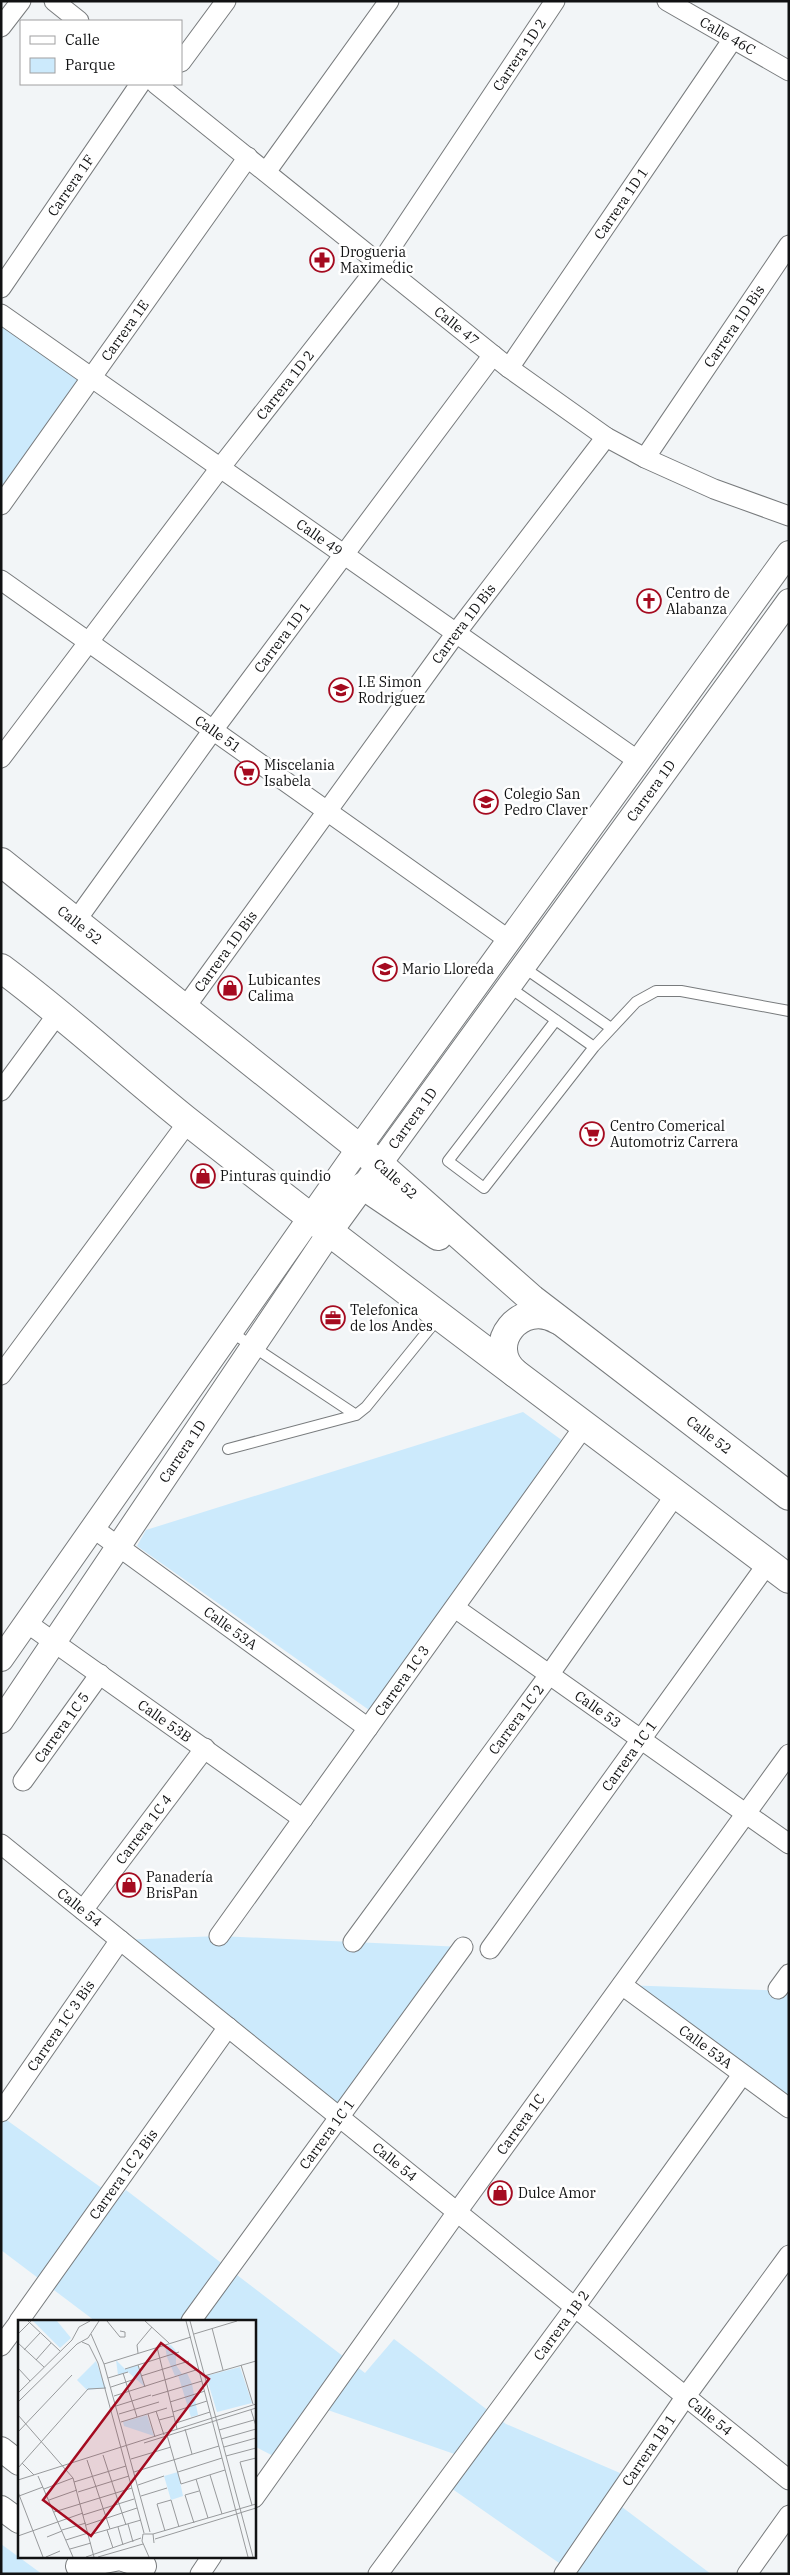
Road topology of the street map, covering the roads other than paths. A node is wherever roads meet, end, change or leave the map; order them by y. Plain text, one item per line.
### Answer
1 (21, 1) edge
2 (54, 1) edge
3 (226, 1) edge
4 (389, 1) edge
5 (555, 1) edge
6 (666, 1) edge
7 (77, 20) edge
8 (1, 27) edge
9 (733, 39) junction
10 (182, 61) edge
11 (789, 71) edge
12 (139, 85) edge
13 (161, 85) edge
14 (248, 157) junction
15 (266, 172) junction
16 (789, 245) edge
17 (380, 264) junction
18 (1, 288) edge
19 (1, 314) edge
20 (493, 355) junction
21 (509, 368) junction
22 (91, 377) junction
23 (606, 437) junction
24 (645, 458) junction
25 (220, 468) junction
26 (1, 505) edge
27 (789, 516) edge
28 (789, 553) edge
29 (344, 554) junction
30 (1, 580) edge
31 (789, 601) edge
32 (456, 633) junction
33 (88, 642) junction
34 (213, 730) junction
35 (1, 758) edge
36 (637, 760) junction
37 (327, 811) junction
38 (1, 862) edge
39 (75, 922) junction
40 (509, 940) junction
41 (523, 967) junction
42 (1, 968) edge
43 (509, 987) junction
44 (184, 1009) junction
45 (789, 1010) edge
46 (59, 1012) junction
47 (556, 1020) junction
48 (611, 1028) junction
49 (594, 1047) junction
50 (1, 1091) edge
51 (188, 1122) junction
52 (367, 1166) junction
53 (321, 1224) junction
54 (441, 1314) junction
55 (560, 1321) junction
56 (231, 1332) junction
57 (253, 1347) junction
58 (1, 1375) edge
59 (519, 1376) junction
60 (356, 1415) junction
61 (585, 1426) junction
62 (228, 1449) dead end
63 (676, 1494) junction
64 (789, 1496) edge
65 (93, 1528) junction
66 (119, 1546) junction
67 (778, 1571) edge
68 (455, 1608) junction
69 (27, 1623) junction
70 (55, 1641) junction
71 (2, 1657) edge
72 (100, 1674) junction
73 (549, 1675) junction
74 (1, 1721) edge
75 (368, 1728) junction
76 (639, 1740) junction
77 (205, 1748) junction
78 (789, 1754) edge
79 (23, 1781) dead end
80 (745, 1813) junction
81 (303, 1819) junction
82 (789, 1844) edge
83 (4, 1854) edge
84 (83, 1910) junction
85 (219, 1936) dead end
86 (120, 1940) junction
87 (353, 1942) dead end
88 (463, 1948) dead end
89 (490, 1949) dead end
90 (789, 1974) edge
91 (622, 1985) junction
92 (778, 1990) dead end
93 (228, 2026) junction
94 (742, 2075) junction
95 (789, 2108) edge
96 (1, 2112) edge
97 (339, 2115) junction
98 (457, 2212) junction
99 (789, 2255) edge
100 (575, 2307) junction
101 (20, 2320) edge
102 (192, 2320) edge
103 (18, 2322) edge
104 (1, 2346) edge
105 (686, 2396) junction
106 (1, 2449) edge
107 (18, 2463) edge
108 (789, 2480) edge
109 (255, 2497) edge
110 (1, 2508) edge
111 (789, 2515) edge
112 (18, 2520) edge
113 (211, 2558) edge
114 (144, 2565) edge
115 (76, 2568) edge
116 (200, 2574) edge
117 (378, 2574) edge
118 (564, 2574) edge
119 (747, 2574) edge

1 - 8 street
2 - 7 street
3 - 10 street
4 - 15 street
5 - 17 street, Carrera 1D 2
6 - 9 street, Calle 46C
9 - 11 street, Calle 46C
9 - 21 street, Carrera 1D 1
12 - 18 street, Carrera 1F
13 - 14 street, Calle 47
14 - 15 street, Calle 47
14 - 22 street, Carrera 1E
15 - 17 street, Calle 47
16 - 24 street, Carrera 1D Bis
17 - 20 street, Calle 47
17 - 25 street, Carrera 1D 2
19 - 22 street, Calle 49
20 - 21 street, Calle 47
20 - 29 street, Carrera 1D 1
21 - 23 street, Calle 47
22 - 25 street, Calle 49
22 - 26 street, Carrera 1E
23 - 24 street, Calle 47
23 - 32 street, Carrera 1D Bis
24 - 27 street, Calle 47
25 - 29 street, Calle 49
25 - 33 street, Carrera 1D 2
28 - 36 street, Carrera 1D
29 - 32 street, Calle 49
29 - 34 street, Carrera 1D 1
30 - 33 street, Calle 51
31 - 41 street, Carrera 1D
32 - 36 street, Calle 49
32 - 37 street, Carrera 1D Bis
33 - 34 street, Calle 51
33 - 35 street, Carrera 1D 2
34 - 37 street, Calle 51
34 - 39 street, Carrera 1D 1
36 - 40 street, Carrera 1D
37 - 40 street, Calle 51
37 - 44 street, Carrera 1D Bis
38 - 39 main road, Calle 52
39 - 44 main road, Calle 52
40 - 52 street, Carrera 1D
41 - 43 street, Carrera 1D
41 - 48 lane
42 - 46 main road
43 - 47 lane
43 - 52 street, Carrera 1D
44 - 52 main road, Calle 52
45 - 48 lane
46 - 50 street
46 - 51 main road
47 - 49 lane
47 - 49 lane
48 - 49 lane
51 - 53 main road
51 - 58 street
52 - 53 main road
52 - 53 street, Carrera 1D
52 - 55 main road, Calle 52
53 - 54 main road
53 - 56 street, Carrera 1D
53 - 57 street, Carrera 1D
54 - 59 main road
54 - 60 lane
55 - 59 main road
55 - 64 main road, Calle 52
56 - 57 lane
56 - 65 street, Carrera 1D
57 - 60 lane
57 - 66 street, Carrera 1D
59 - 61 main road
60 - 62 lane
61 - 63 main road
61 - 68 street, Carrera 1C 3
63 - 67 main road
63 - 73 street, Carrera 1C 2
65 - 66 street, Calle 53A
65 - 69 street, Carrera 1D
66 - 70 street, Carrera 1D
66 - 75 street, Calle 53A
67 - 76 street, Carrera 1C 1
68 - 73 street, Calle 53
68 - 75 street, Carrera 1C 3
69 - 70 street, Calle 53B
69 - 71 street, Carrera 1D
70 - 72 street, Calle 53B
70 - 74 street, Carrera 1D
72 - 77 street, Calle 53B
72 - 79 street, Carrera 1C 5
73 - 76 street, Calle 53
73 - 87 street, Carrera 1C 2
75 - 81 street, Carrera 1C 3
76 - 80 street, Calle 53
76 - 89 street, Carrera 1C 1
77 - 81 street, Calle 53B
77 - 84 street, Carrera 1C 4
78 - 80 street, Carrera 1C
80 - 82 street, Calle 53
80 - 91 street, Carrera 1C
81 - 85 street, Carrera 1C 3
83 - 84 street, Calle 54
84 - 86 street, Calle 54
86 - 93 street, Calle 54
86 - 96 street, Carrera 1C 3 Bis
88 - 97 street, Carrera 1C 1
90 - 92 street
91 - 94 street, Calle 53A
91 - 98 street, Carrera 1C
93 - 97 street, Calle 54
93 - 101 street, Carrera 1C 2 Bis
94 - 95 street, Calle 53A
94 - 100 street, Carrera 1B 2
97 - 98 street, Calle 54
97 - 102 street, Carrera 1C 1
98 - 100 street, Calle 54
98 - 109 street, Carrera 1C
99 - 105 street, Carrera 1B 1
100 - 105 street, Calle 54
100 - 117 street, Carrera 1B 2
103 - 104 street, Carrera 1C 2 Bis
105 - 108 street, Calle 54
105 - 118 street, Carrera 1B 1
106 - 107 street
110 - 112 street
111 - 119 street
113 - 116 street
114 - 115 street

